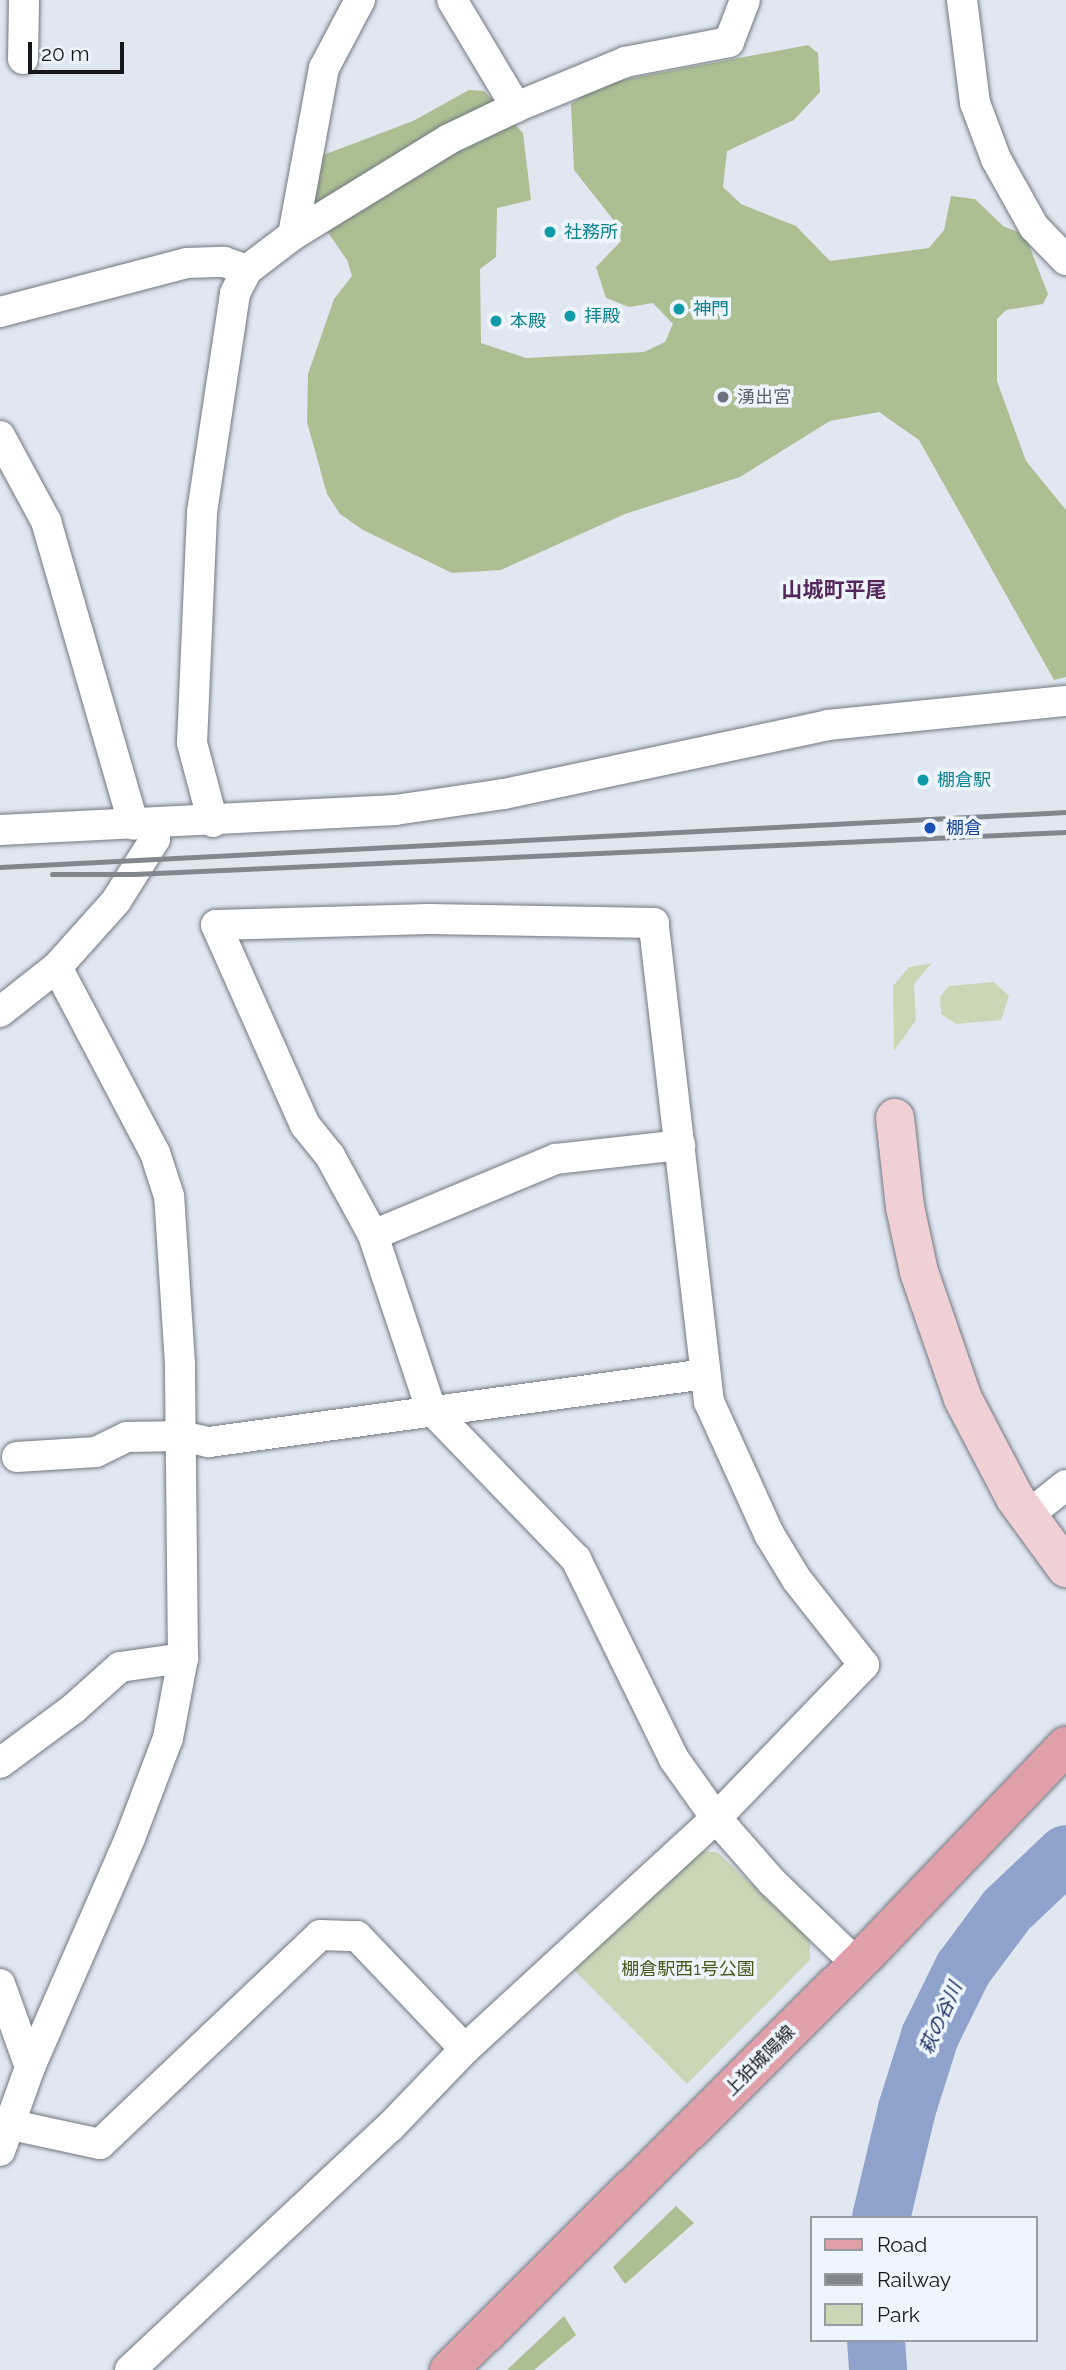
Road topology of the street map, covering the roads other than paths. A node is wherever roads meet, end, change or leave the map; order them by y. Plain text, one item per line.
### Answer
1 (24, 0) edge
2 (360, 0) edge
3 (452, 0) edge
4 (744, 0) edge
5 (962, 0) edge
6 (23, 59) dead end
7 (516, 107) junction
8 (293, 234) junction
9 (1066, 260) edge
10 (247, 270) junction
11 (0, 312) edge
12 (0, 436) edge
13 (1066, 701) edge
14 (214, 822) junction
15 (144, 824) junction
16 (0, 830) edge
17 (57, 968) junction
18 (0, 1012) edge
19 (895, 1118) dead end
20 (680, 1145) junction
21 (373, 1235) junction
22 (704, 1374) junction
23 (431, 1409) junction
24 (182, 1436) junction
25 (17, 1457) dead end
26 (1066, 1485) edge
27 (1026, 1517) junction
28 (1066, 1567) edge
29 (183, 1658) junction
30 (1066, 1746) edge
31 (0, 1762) edge
32 (716, 1818) junction
33 (857, 1964) junction
34 (0, 1984) edge
35 (465, 2049) junction
36 (30, 2067) junction
37 (6, 2138) edge
38 (130, 2370) edge
39 (449, 2370) edge

1 - 6 street
2 - 8 street
3 - 7 street
4 - 7 street
5 - 9 street
7 - 8 street
8 - 10 street
10 - 11 street
10 - 14 street
12 - 15 street
13 - 14 street
14 - 15 street
15 - 16 street
15 - 17 street
17 - 18 street
17 - 24 street
19 - 27 street
20 - 21 street
20 - 21 street
20 - 22 street
21 - 23 street
22 - 23 street
22 - 32 street
23 - 24 street
23 - 32 street
24 - 25 street
24 - 29 street
26 - 27 street
27 - 28 street
29 - 31 street
29 - 36 street
30 - 33 main road, 上狛城陽線
32 - 33 street
32 - 35 street
33 - 39 main road, 上狛城陽線
34 - 36 street
35 - 37 street
35 - 38 street
36 - 37 street

